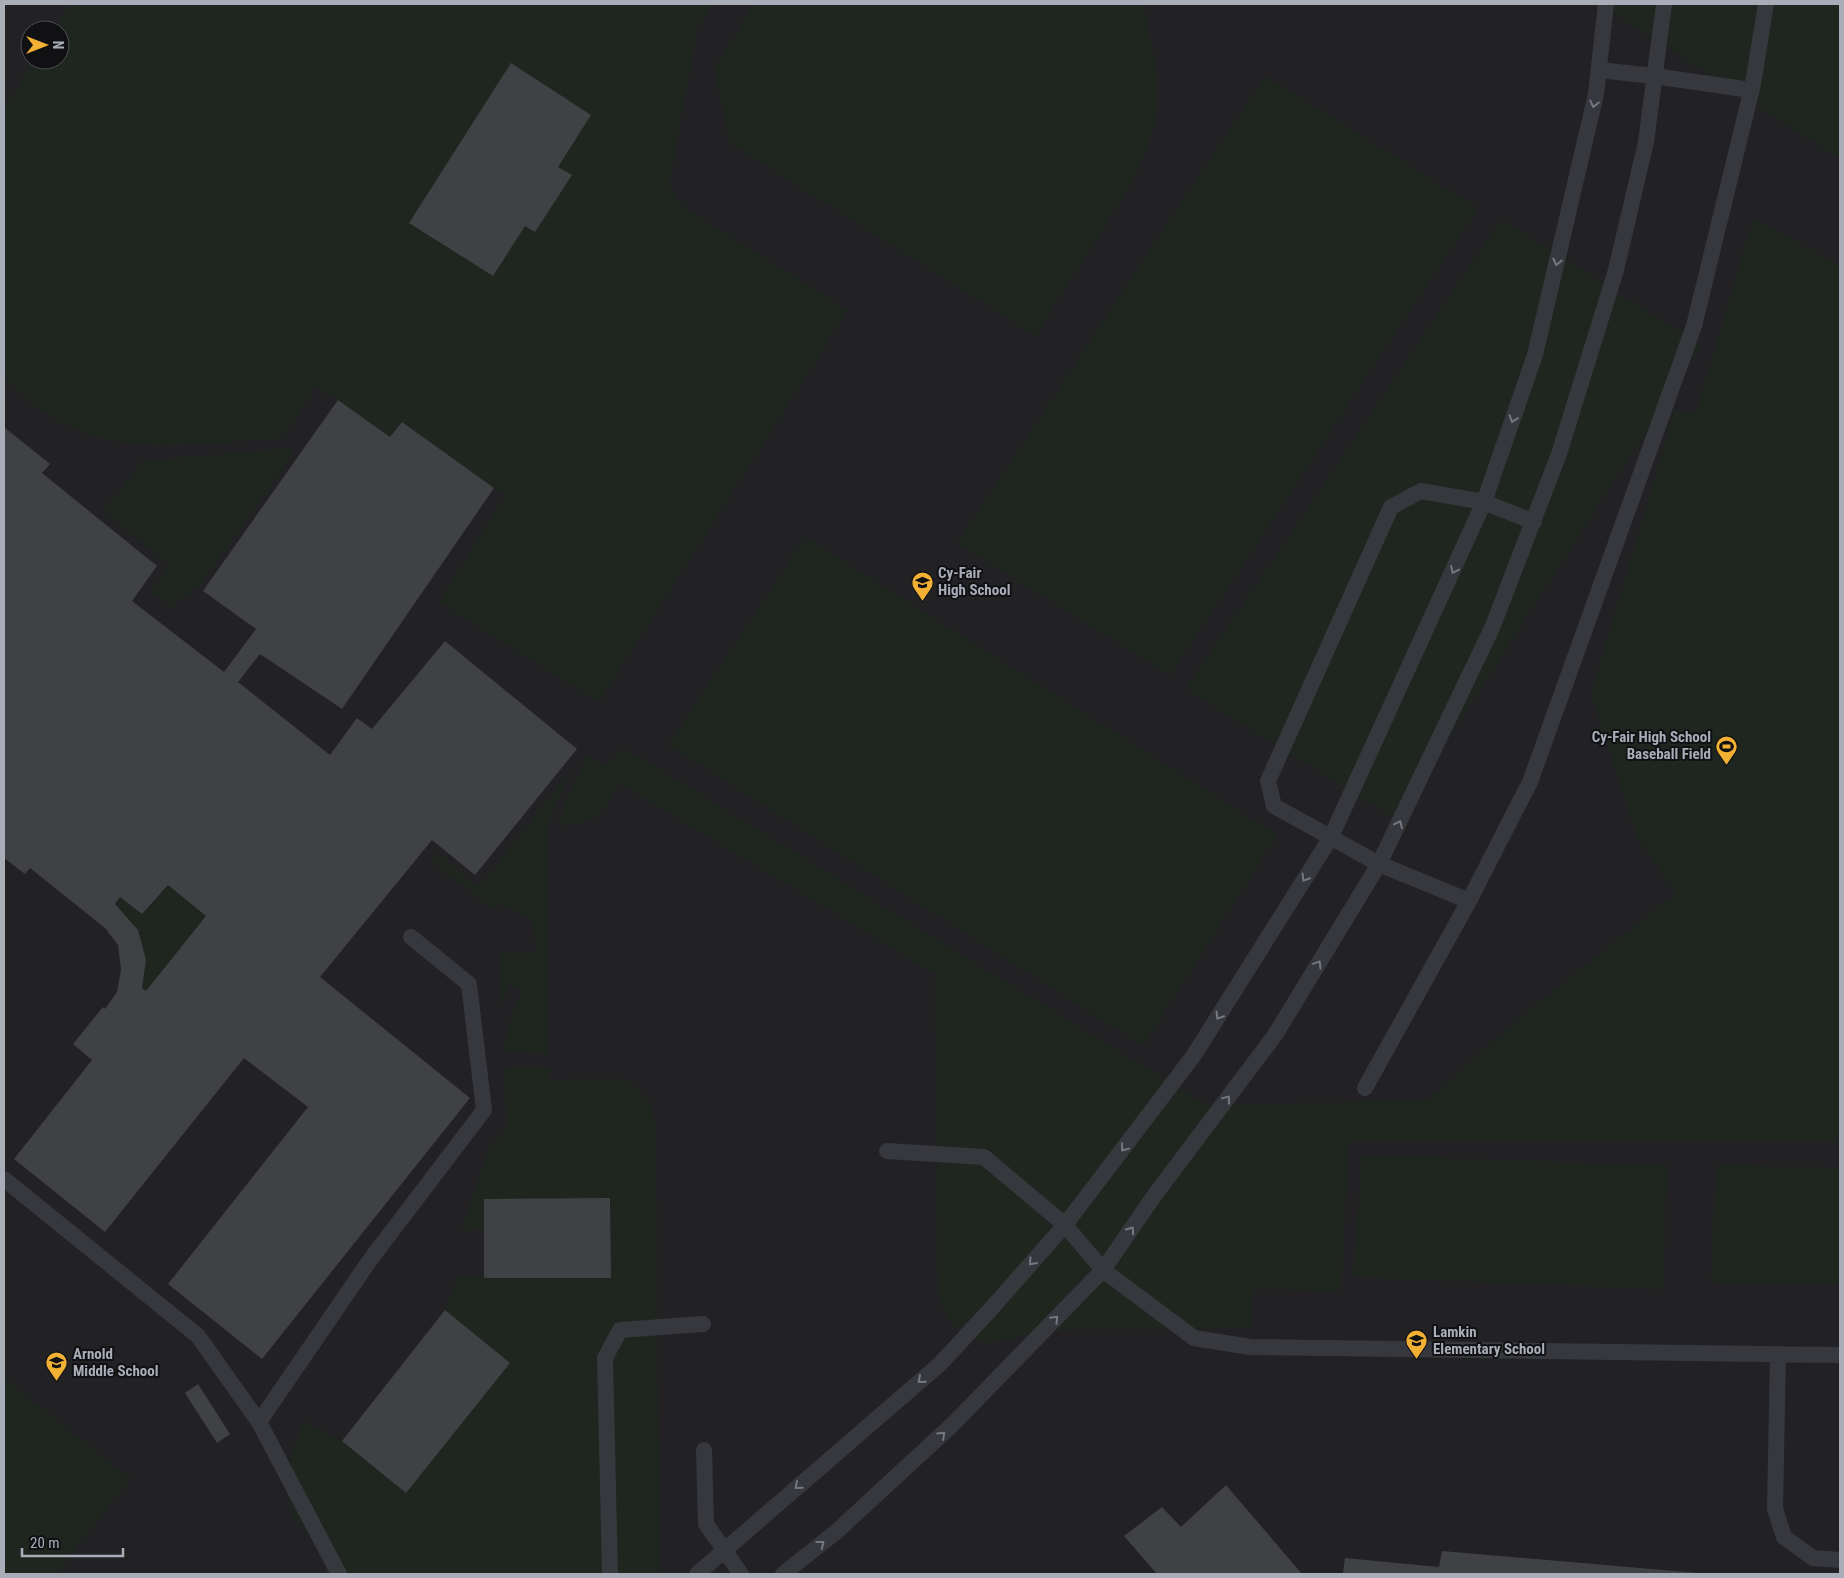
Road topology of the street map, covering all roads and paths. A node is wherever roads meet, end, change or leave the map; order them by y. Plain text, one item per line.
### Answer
1 (1606, 4) edge
2 (1664, 4) edge
3 (1766, 4) edge
4 (1599, 70) junction
5 (1654, 76) junction
6 (1751, 90) junction
7 (1484, 502) junction
8 (1534, 522) junction
9 (1331, 837) junction
10 (1380, 864) junction
11 (1469, 902) junction
12 (412, 937) dead end
13 (1365, 1088) dead end
14 (887, 1151) dead end
15 (4, 1178) edge
16 (1064, 1225) junction
17 (1103, 1270) junction
18 (703, 1324) dead end
19 (1778, 1354) junction
20 (1840, 1355) edge
21 (258, 1422) junction
22 (704, 1450) dead end
23 (724, 1550) junction
24 (1840, 1560) edge
25 (339, 1574) edge
26 (610, 1574) edge
27 (697, 1574) edge
28 (741, 1574) edge
29 (783, 1574) edge

1 - 4 lane
2 - 5 lane
3 - 6 lane
4 - 5 lane
4 -> 7 lane
5 - 6 lane
5 - 8 lane
6 - 11 lane
7 - 8 lane
7 -> 9 lane
7 - 9 lane
10 -> 8 lane
9 - 10 lane
9 -> 16 lane
10 - 11 lane
17 -> 10 lane
11 - 13 lane
12 - 21 lane
14 - 16 lane
15 - 21 lane
16 - 17 lane
16 -> 23 lane
17 - 19 lane
29 -> 17 lane
18 - 26 lane
19 - 20 lane
19 - 24 lane
21 - 25 lane
22 - 23 lane
23 - 27 lane
23 - 28 lane

